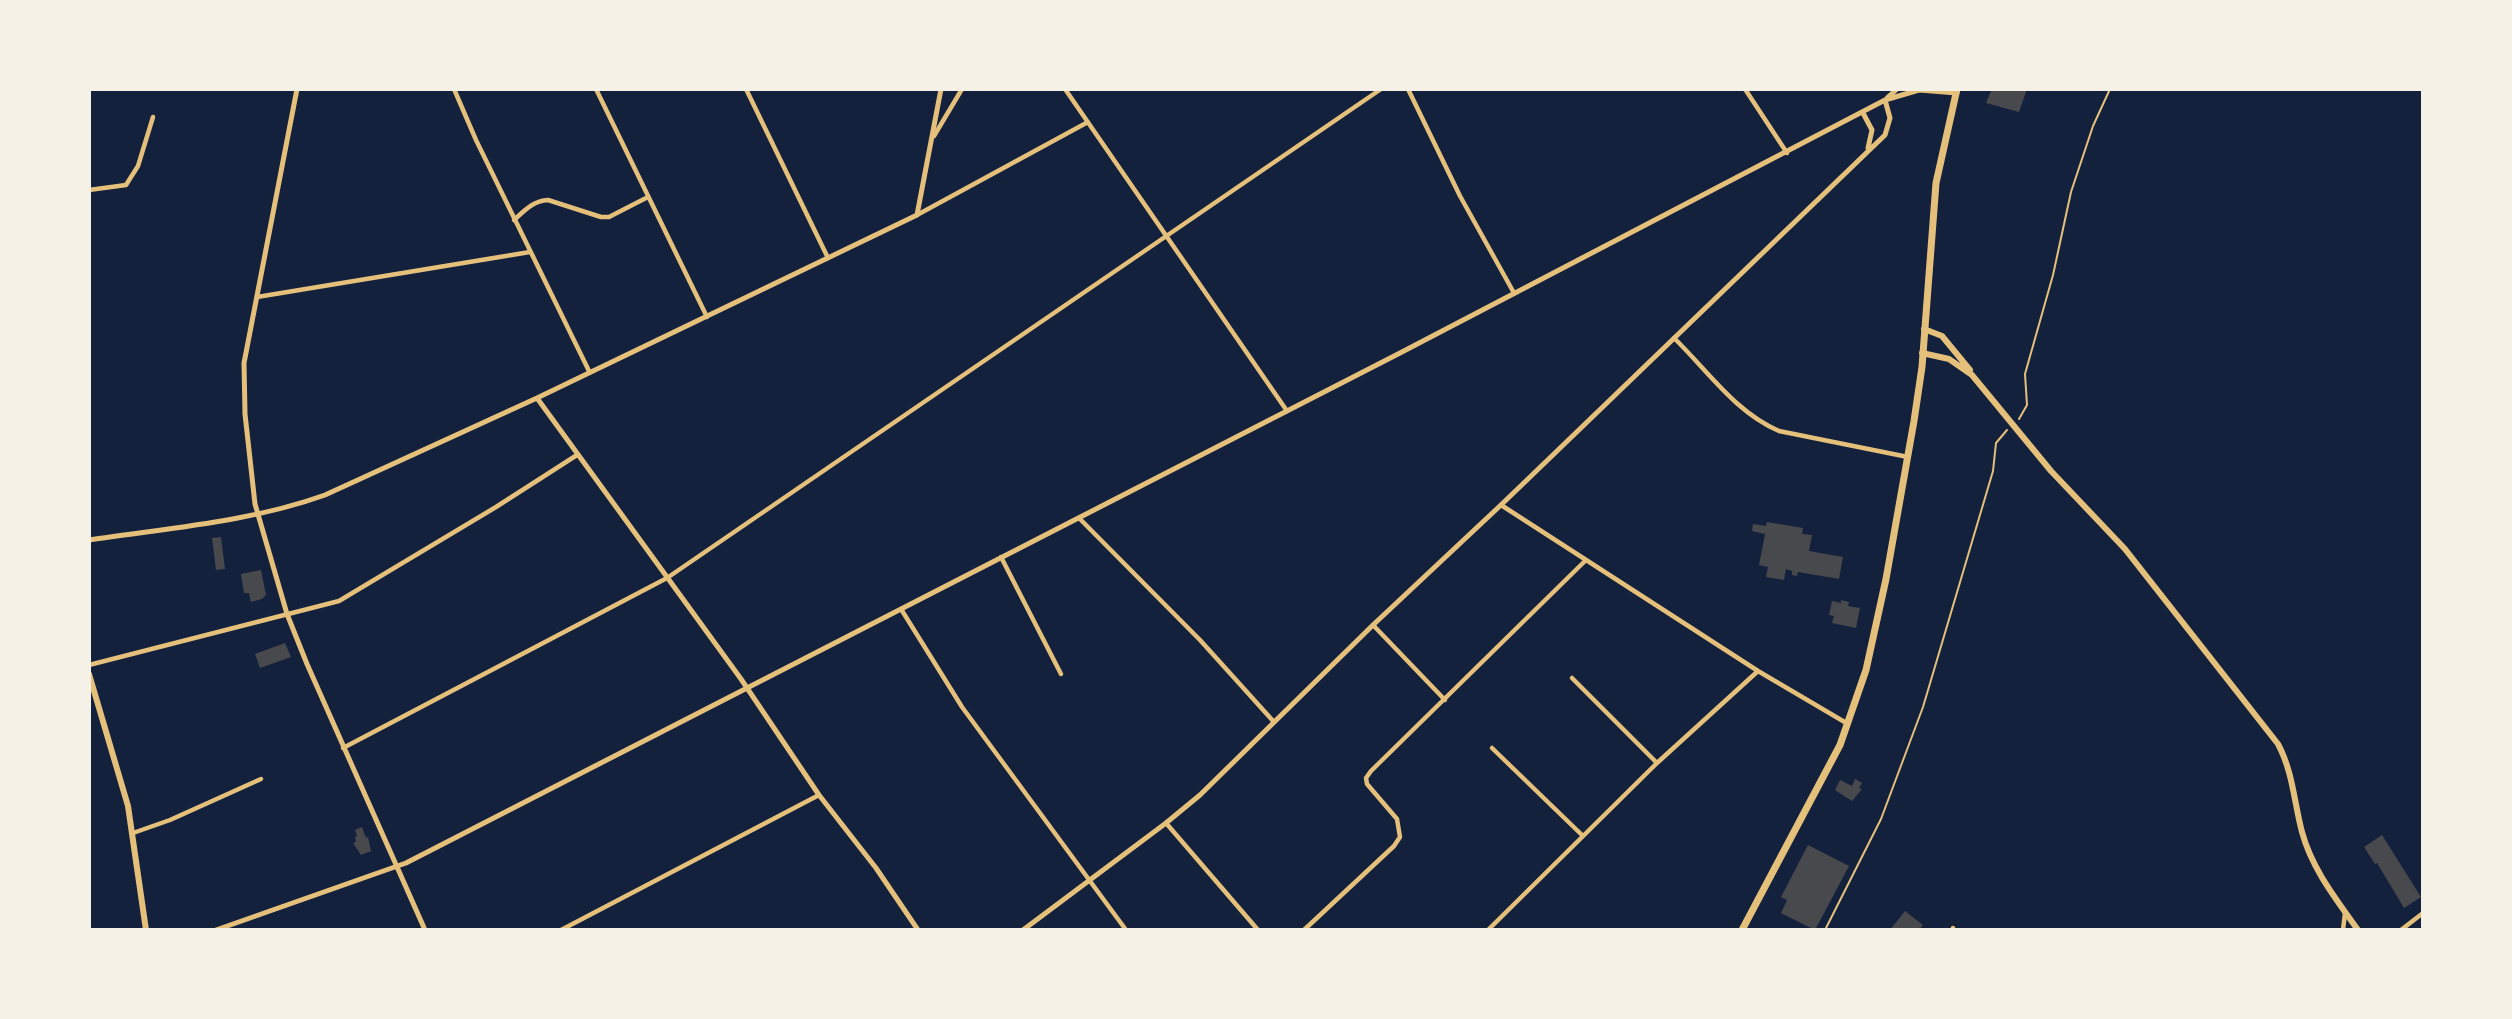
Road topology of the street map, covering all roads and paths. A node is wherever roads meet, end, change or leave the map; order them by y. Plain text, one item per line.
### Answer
1 (297, 89) edge
2 (454, 89) edge
3 (596, 89) edge
4 (746, 89) edge
5 (941, 89) edge
6 (962, 89) edge
7 (1065, 89) edge
8 (1381, 89) edge
9 (1408, 89) edge
10 (1745, 89) edge
11 (1897, 89) edge
12 (2110, 89) edge
13 (1957, 90) edge
14 (1885, 100) junction
15 (1863, 113) junction
16 (153, 117) dead end
17 (1088, 122) junction
18 (930, 144) junction
19 (1867, 150) junction
20 (1787, 153) junction
21 (89, 190) edge
22 (648, 197) junction
23 (916, 215) junction
24 (514, 220) junction
25 (1166, 237) junction
26 (530, 252) junction
27 (829, 259) junction
28 (1515, 293) junction
29 (256, 297) junction
30 (707, 317) junction
31 (1924, 329) junction
32 (1674, 338) junction
33 (1922, 353) junction
34 (589, 372) junction
35 (1972, 375) junction
36 (537, 398) junction
37 (1287, 411) junction
38 (2019, 419) dead end
39 (2006, 432) dead end
40 (577, 455) junction
41 (1908, 457) junction
42 (1501, 505) junction
43 (258, 514) junction
44 (1079, 518) junction
45 (89, 540) edge
46 (1001, 557) junction
47 (1586, 560) junction
48 (667, 578) junction
49 (901, 609) junction
50 (287, 614) junction
51 (1373, 625) junction
52 (89, 665) edge
53 (1758, 671) junction
54 (89, 674) edge
55 (1061, 674) dead end
56 (1572, 678) dead end
57 (746, 687) junction
58 (1445, 700) junction
59 (1275, 722) junction
60 (1848, 724) junction
61 (343, 748) junction
62 (1492, 748) dead end
63 (1657, 763) junction
64 (261, 779) dead end
65 (819, 795) junction
66 (1166, 823) junction
67 (132, 833) junction
68 (1583, 836) junction
69 (397, 867) junction
70 (1090, 880) junction
71 (2346, 912) junction
72 (2423, 913) edge
73 (146, 930) edge
74 (216, 930) edge
75 (425, 930) edge
76 (561, 930) edge
77 (918, 930) edge
78 (1023, 930) edge
79 (1126, 930) edge
80 (1258, 930) edge
81 (1304, 930) edge
82 (1488, 930) edge
83 (1742, 930) edge
84 (1825, 930) edge
85 (2343, 930) edge
86 (2358, 930) edge
87 (2401, 930) edge

1 - 29 street
2 - 24 street
3 - 22 street
4 - 27 street
5 - 18 street
6 - 18 street
7 - 17 street
8 - 25 street
9 - 28 street
10 - 20 street
11 - 14 street
12 - 38 path
13 - 14 street
13 - 31 main road
14 - 15 street
14 - 19 street
15 - 19 street
15 - 20 street
16 - 21 street
17 - 23 street
17 - 25 street
18 - 23 street
19 - 32 street
20 - 28 street
22 - 24 street
22 - 30 street
23 - 27 street
24 - 26 street
25 - 37 street
25 - 48 street
26 - 29 street
26 - 34 street
27 - 30 street
28 - 37 street
29 - 43 street
30 - 34 street
31 - 33 main road
31 - 35 main road
32 - 41 street
32 - 42 street
33 - 35 main road
33 - 41 main road
34 - 36 street
35 - 71 main road
36 - 40 street
36 - 43 street
37 - 44 street
39 - 84 path
40 - 48 street
40 - 50 street
41 - 60 main road
42 - 47 street
42 - 51 street
43 - 45 street
43 - 50 street
44 - 46 street
44 - 59 street
46 - 49 street
46 - 55 street
47 - 53 street
47 - 58 street
48 - 57 street
48 - 61 street
49 - 57 street
49 - 70 street
50 - 52 street
50 - 61 street
51 - 58 street
51 - 59 street
53 - 60 street
53 - 63 street
54 - 67 main road
56 - 63 street
57 - 65 street
57 - 69 street
58 - 81 street
59 - 66 street
60 - 83 main road
61 - 69 street
62 - 68 street
63 - 68 street
64 - 67 street
65 - 76 street
65 - 77 street
66 - 70 street
66 - 80 street
67 - 73 main road
68 - 82 street
69 - 74 street
69 - 75 street
70 - 78 street
70 - 79 street
71 - 85 street
71 - 86 main road
72 - 87 street

